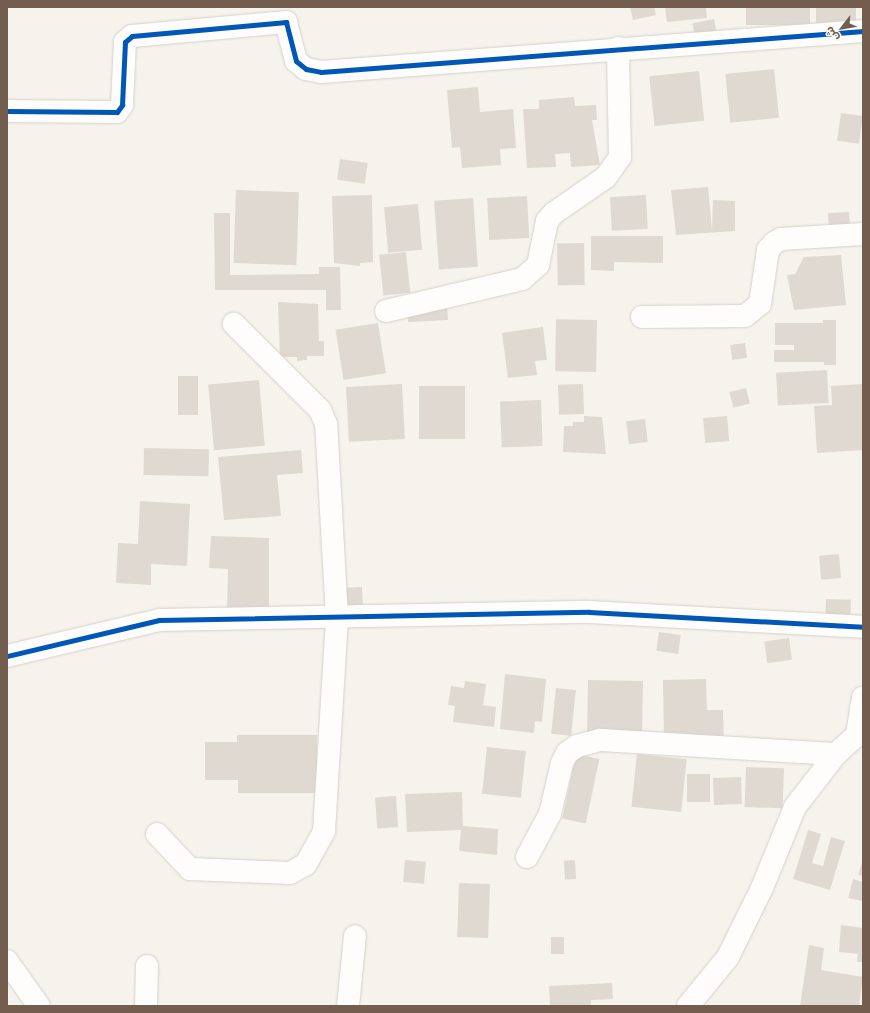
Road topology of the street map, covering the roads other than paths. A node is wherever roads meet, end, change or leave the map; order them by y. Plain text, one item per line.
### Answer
1 (285, 14) edge
2 (863, 31) edge
3 (618, 48) junction
4 (7, 111) edge
5 (863, 234) edge
6 (386, 311) dead end
7 (642, 317) dead end
8 (234, 324) dead end
9 (337, 618) junction
10 (863, 627) edge
11 (7, 656) edge
12 (863, 697) edge
13 (836, 754) junction
14 (157, 834) dead end
15 (527, 857) dead end
16 (355, 936) dead end
17 (7, 961) edge
18 (147, 966) dead end
19 (39, 1006) edge
20 (146, 1006) edge
21 (348, 1006) edge
22 (688, 1006) edge

1 - 3 street
1 - 4 street
2 - 3 street
3 - 6 street
5 - 7 street
8 - 9 street
9 - 10 street
9 - 11 street
9 - 14 street
12 - 13 street
13 - 15 street
13 - 22 street
16 - 21 street
17 - 19 street
18 - 20 street

